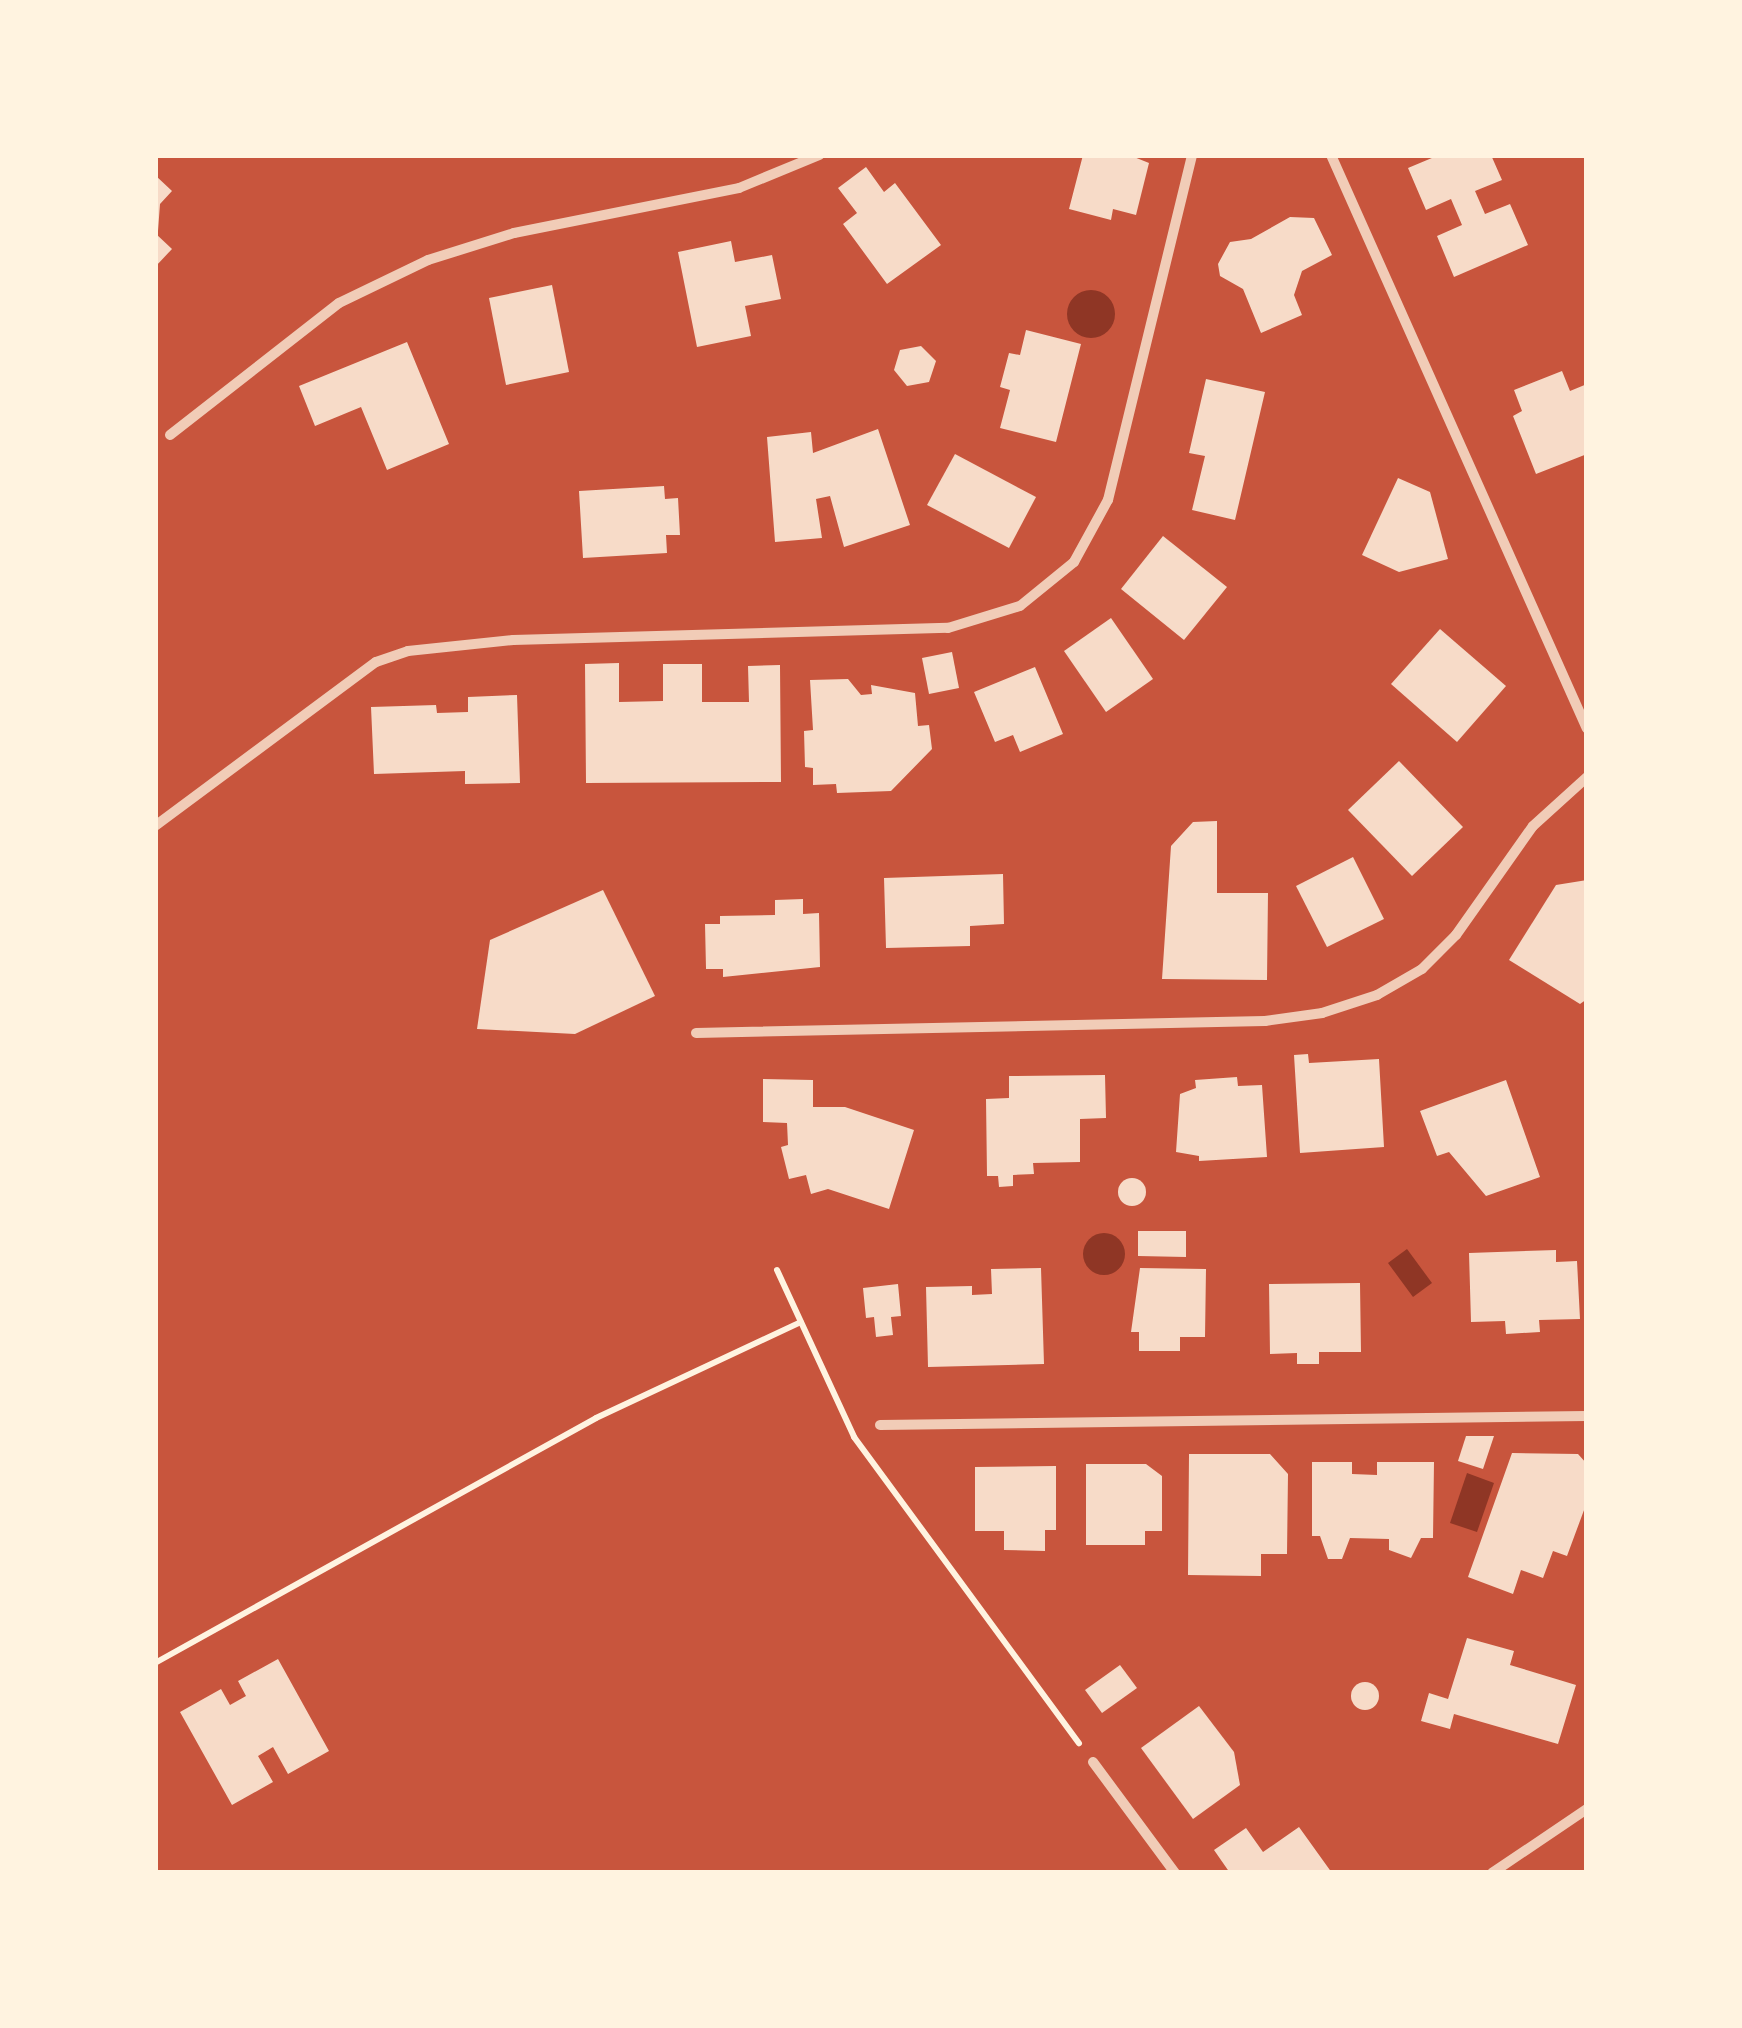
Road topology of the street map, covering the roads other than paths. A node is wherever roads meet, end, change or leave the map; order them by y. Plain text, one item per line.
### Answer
1 (819, 155) edge
2 (1192, 155) edge
3 (1331, 155) edge
4 (170, 435) dead end
5 (1587, 729) edge
6 (1587, 777) edge
7 (155, 826) edge
8 (696, 1033) dead end
9 (1587, 1416) edge
10 (880, 1425) dead end
11 (1093, 1762) road end
12 (1587, 1809) edge
13 (1176, 1873) edge
14 (1492, 1873) edge

1 - 4 street
2 - 7 street
3 - 5 street
6 - 8 street
9 - 10 street
11 - 13 street
12 - 14 street

